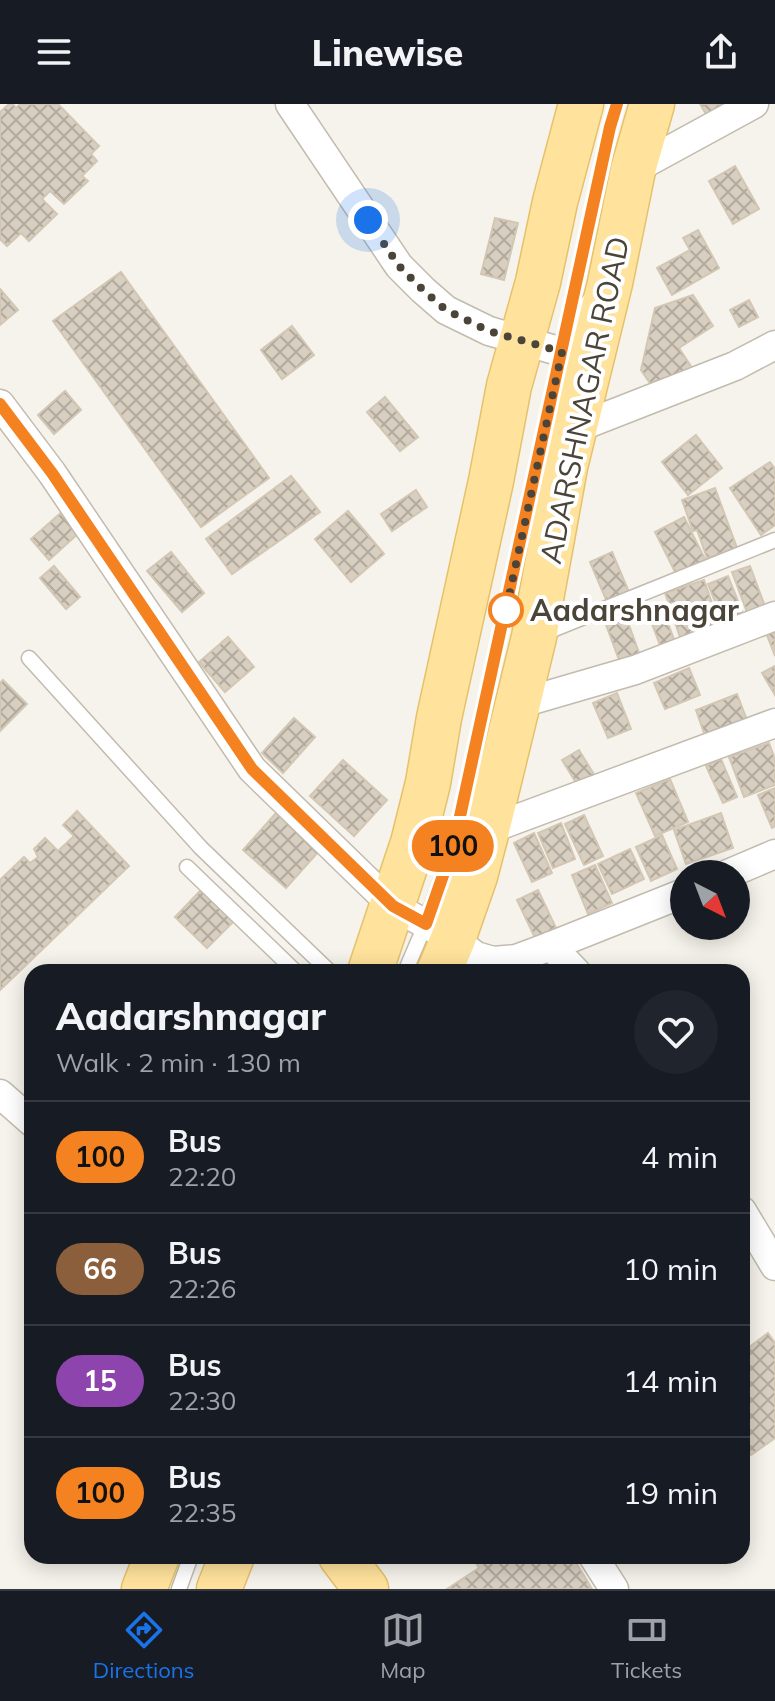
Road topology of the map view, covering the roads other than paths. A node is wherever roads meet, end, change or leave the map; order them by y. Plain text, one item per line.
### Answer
1 (290, 104) edge
2 (581, 104) edge
3 (617, 104) edge
4 (652, 104) edge
5 (754, 104) edge
6 (633, 170) junction
7 (610, 283) junction
8 (775, 345) edge
9 (542, 346) junction
10 (0, 404) edge
11 (574, 429) junction
12 (775, 540) edge
13 (775, 616) edge
14 (534, 637) junction
15 (29, 658) dead end
16 (518, 704) junction
17 (775, 723) edge
18 (487, 830) junction
19 (775, 854) edge
20 (750, 865) edge
21 (187, 867) dead end
22 (670, 899) edge
23 (428, 935) edge
24 (551, 946) junction
25 (288, 964) edge
26 (322, 964) edge
27 (383, 964) edge
28 (410, 964) edge
29 (568, 964) edge
30 (0, 1094) edge
31 (24, 1115) edge
32 (750, 1224) edge
33 (775, 1266) edge
34 (154, 1564) edge
35 (188, 1564) edge
36 (229, 1564) edge
37 (347, 1564) edge
38 (598, 1564) edge
39 (144, 1589) edge
40 (179, 1589) edge
41 (219, 1589) edge
42 (366, 1589) edge
43 (614, 1589) edge

1 - 9 street
2 - 9 main road
3 - 9 lane
4 - 6 main road, ADARSHNAGAR ROAD
5 - 6 street
6 - 7 main road, ADARSHNAGAR ROAD
7 - 9 street
7 - 11 main road, ADARSHNAGAR ROAD
8 - 11 street
9 - 23 lane
9 - 23 main road
10 - 23 street
11 - 14 main road, ADARSHNAGAR ROAD
12 - 14 lane
13 - 16 street
14 - 16 main road, ADARSHNAGAR ROAD
15 - 26 lane
16 - 18 main road, ADARSHNAGAR ROAD
17 - 18 street
18 - 23 main road, ADARSHNAGAR ROAD
19 - 20 street
21 - 25 lane
22 - 24 street
23 - 24 street
23 - 27 main road
23 - 28 lane
24 - 29 street
30 - 31 street
32 - 33 street
34 - 39 main road
35 - 40 lane
36 - 41 main road
37 - 42 main road
38 - 43 street

